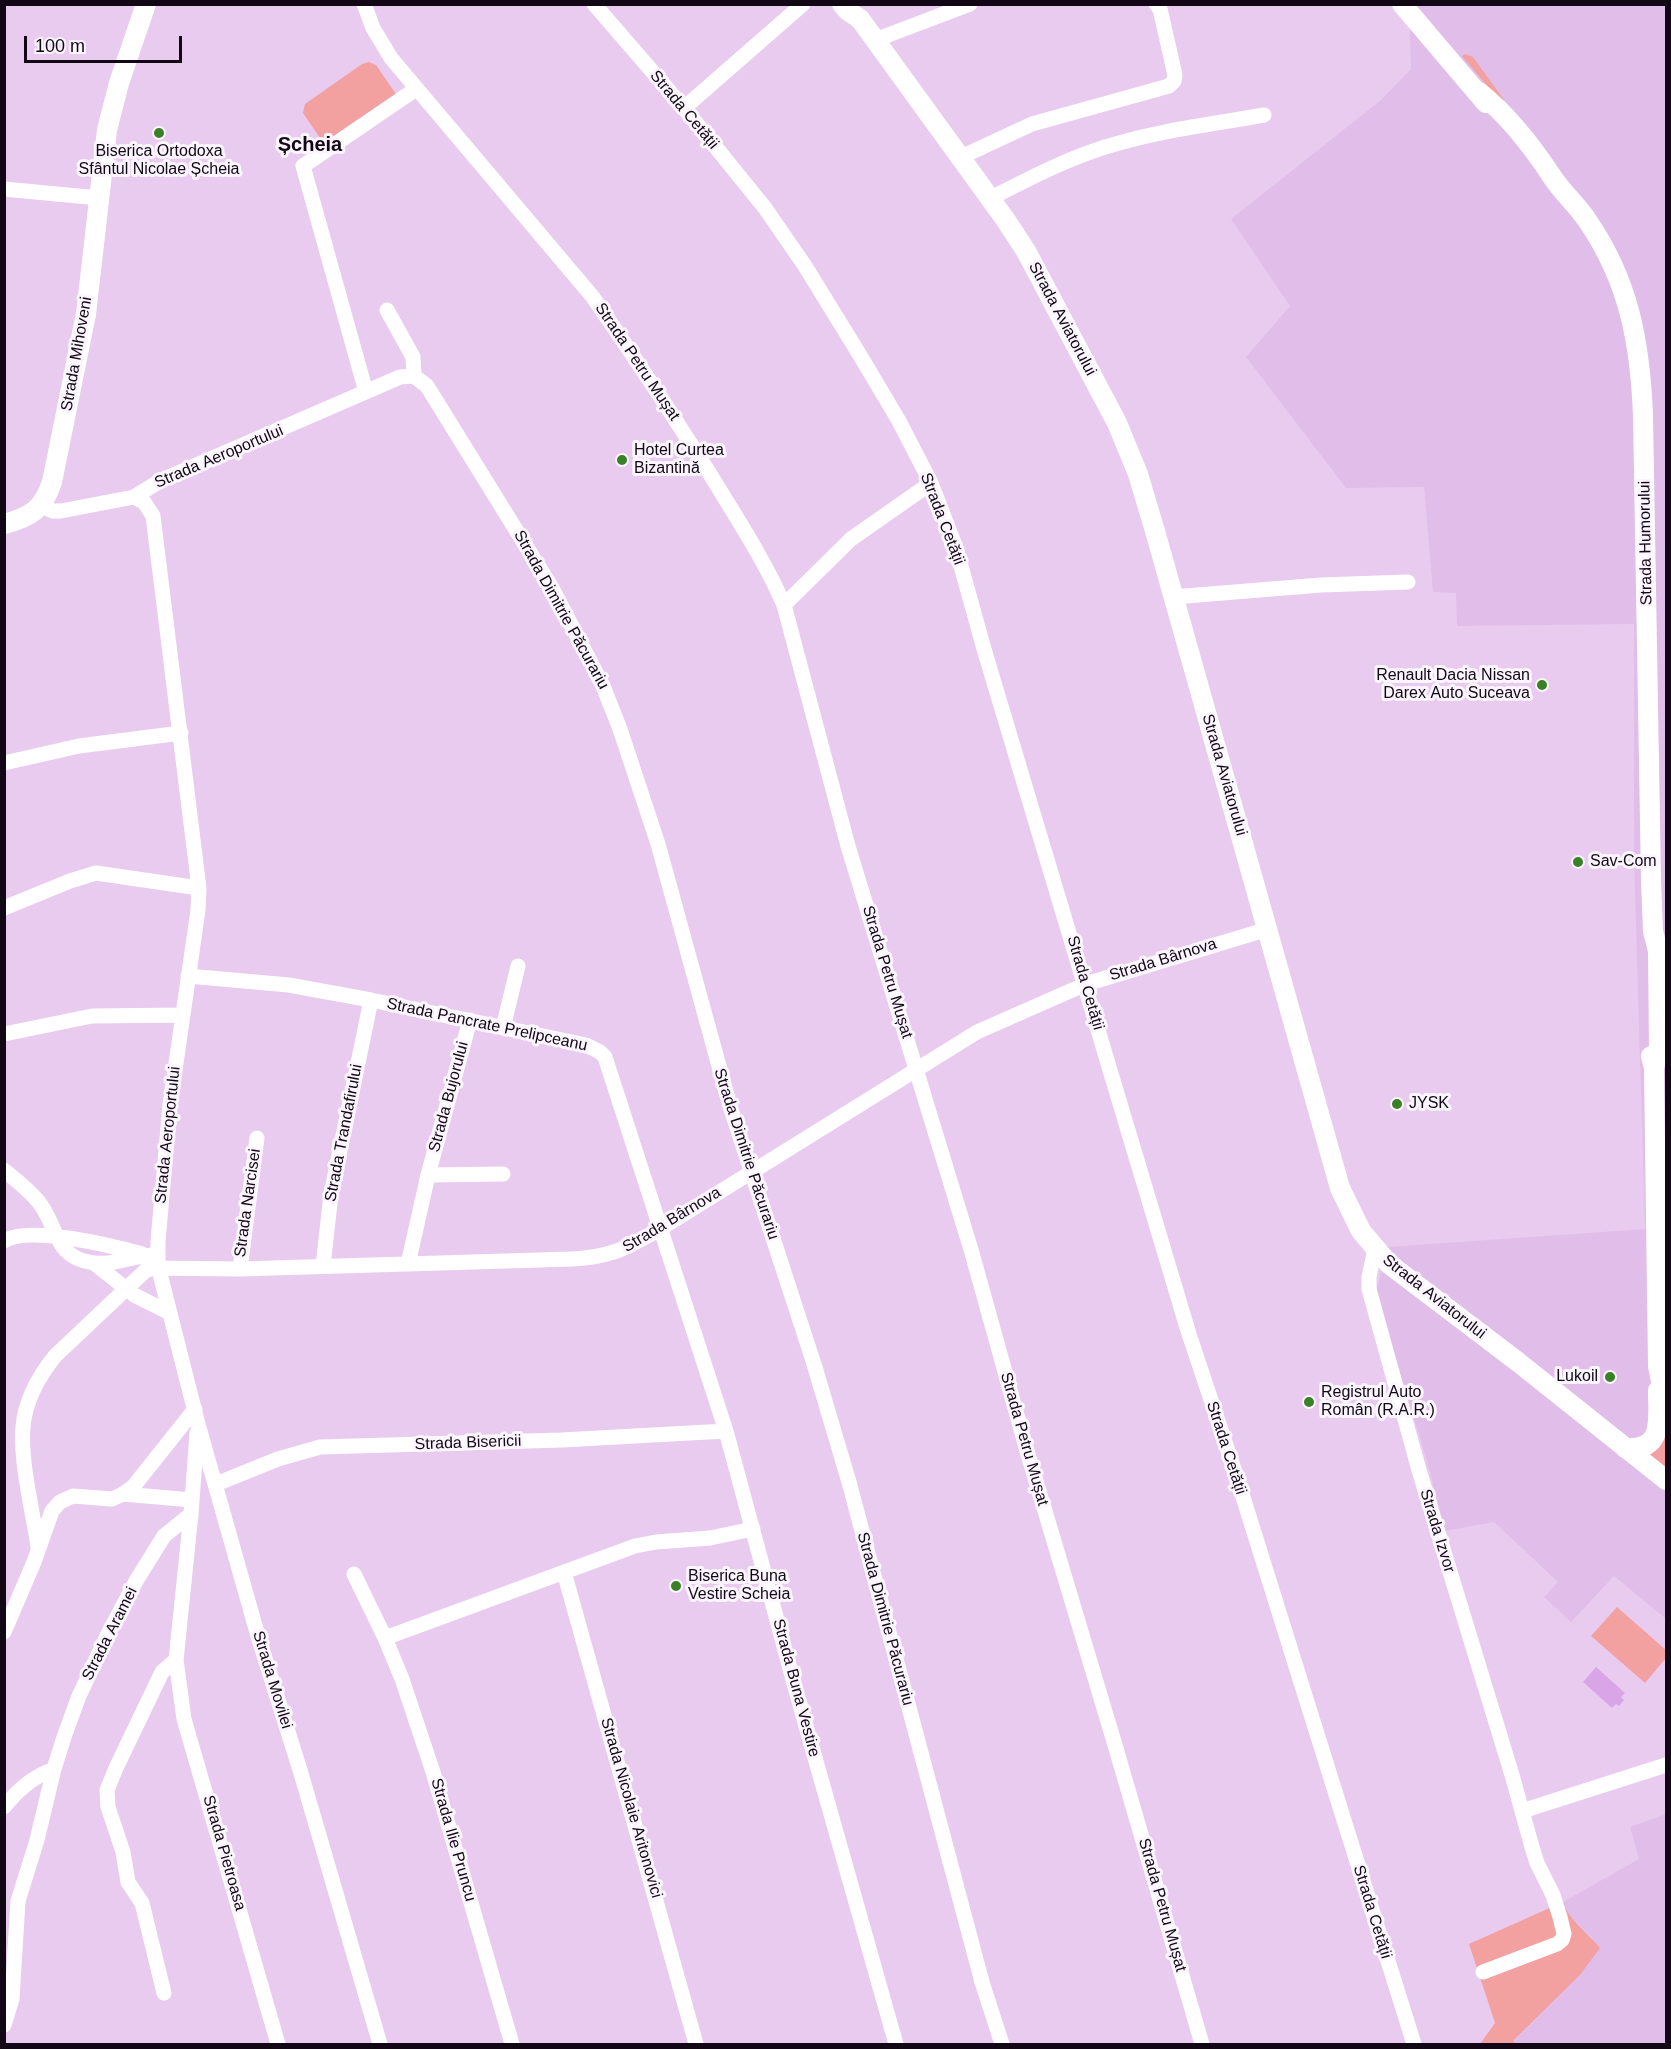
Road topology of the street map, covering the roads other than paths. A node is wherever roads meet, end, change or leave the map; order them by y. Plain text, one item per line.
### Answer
1 (364, 4) edge
2 (594, 4) edge
3 (803, 4) edge
4 (842, 4) edge
5 (970, 4) edge
6 (1156, 4) edge
7 (1402, 4) edge
8 (142, 7) edge
9 (857, 12) edge
10 (875, 40) junction
11 (416, 90) junction
12 (684, 108) junction
13 (1264, 115) dead end
14 (961, 157) junction
15 (4, 189) edge
16 (99, 198) junction
17 (991, 198) junction
18 (387, 310) dead end
19 (414, 376) junction
20 (366, 392) junction
21 (931, 483) junction
22 (134, 497) junction
23 (41, 506) junction
24 (4, 524) edge
25 (1408, 582) dead end
26 (1173, 597) junction
27 (784, 605) junction
28 (181, 734) junction
29 (4, 763) edge
30 (199, 888) junction
31 (4, 908) edge
32 (1268, 928) junction
33 (518, 966) dead end
34 (188, 976) junction
35 (1086, 984) junction
36 (371, 1000) junction
37 (182, 1016) junction
38 (470, 1020) junction
39 (503, 1028) junction
40 (4, 1034) edge
41 (917, 1068) junction
42 (257, 1138) dead end
43 (4, 1170) edge
44 (751, 1172) junction
45 (503, 1174) dead end
46 (428, 1175) junction
47 (660, 1229) junction
48 (56, 1237) junction
49 (4, 1241) edge
50 (1375, 1249) junction
51 (142, 1254) junction
52 (158, 1261) junction
53 (95, 1264) junction
54 (408, 1264) junction
55 (323, 1266) junction
56 (240, 1269) junction
57 (127, 1290) junction
58 (170, 1313) junction
59 (1658, 1366) junction
60 (1666, 1406) edge
61 (196, 1417) junction
62 (726, 1431) junction
63 (1625, 1448) junction
64 (1666, 1480) edge
65 (216, 1484) junction
66 (123, 1494) junction
67 (192, 1507) junction
68 (753, 1529) junction
69 (38, 1547) junction
70 (564, 1572) junction
71 (354, 1575) dead end
72 (4, 1632) edge
73 (386, 1638) junction
74 (176, 1660) junction
75 (1666, 1765) edge
76 (54, 1769) junction
77 (4, 1807) edge
78 (1522, 1811) junction
79 (1483, 1972) dead end
80 (164, 1993) dead end
81 (4, 2025) edge
82 (279, 2044) edge
83 (380, 2044) edge
84 (512, 2044) edge
85 (696, 2044) edge
86 (896, 2044) edge
87 (1002, 2044) edge
88 (1202, 2044) edge
89 (1414, 2044) edge

1 - 11 street, Strada Petru Mușat
2 - 12 street, Strada Cetății
3 - 12 street
4 - 9 main road, Strada Aviatorului
5 - 10 street
6 - 14 street
7 - 59 main road, Strada Humorului
8 - 16 main road, Strada Mihoveni
9 - 10 main road, Strada Aviatorului
10 - 14 main road, Strada Aviatorului
11 - 20 street
11 - 27 street, Strada Petru Mușat
12 - 21 street, Strada Cetății
13 - 17 street
14 - 17 main road, Strada Aviatorului
15 - 16 street
16 - 23 main road, Strada Mihoveni
17 - 26 main road, Strada Aviatorului
18 - 19 street
19 - 20 street, Strada Aeroportului
19 - 44 street, Strada Dimitrie Păcurariu
20 - 22 street, Strada Aeroportului
21 - 27 street
21 - 35 street, Strada Cetății
22 - 23 street
22 - 28 street, Strada Aeroportului
23 - 24 main road
25 - 26 street
26 - 32 main road, Strada Aviatorului
27 - 41 street, Strada Petru Mușat
28 - 29 street
28 - 30 street, Strada Aeroportului
30 - 31 street
30 - 34 street, Strada Aeroportului
32 - 35 street, Strada Bârnova
32 - 50 main road, Strada Aviatorului
33 - 39 street
34 - 36 street, Strada Pancrate Prelipceanu
34 - 37 street, Strada Aeroportului
35 - 41 street, Strada Bârnova
35 - 89 street, Strada Cetății
36 - 38 street, Strada Pancrate Prelipceanu
36 - 55 street, Strada Trandafirului
37 - 40 street
37 - 52 street, Strada Aeroportului
38 - 39 street, Strada Pancrate Prelipceanu
38 - 46 street, Strada Bujorului
39 - 47 street, Strada Pancrate Prelipceanu
41 - 44 street, Strada Bârnova
41 - 88 street, Strada Petru Mușat
42 - 56 street, Strada Narcisei
43 - 48 street
44 - 47 street, Strada Bârnova
44 - 87 street, Strada Dimitrie Păcurariu
45 - 46 street, Strada Bujorului
46 - 54 street, Strada Bujorului
47 - 54 street, Strada Bârnova
47 - 62 street, Strada Buna Vestire
48 - 49 street
48 - 51 street
48 - 53 street
50 - 63 main road, Strada Aviatorului
50 - 78 street, Strada Izvor
51 - 52 street
51 - 53 street
52 - 56 street, Strada Bârnova
52 - 57 street
52 - 58 street, Strada Aeroportului
53 - 57 street
54 - 55 street, Strada Bârnova
55 - 56 street, Strada Bârnova
57 - 58 street
57 - 69 street
58 - 61 street, Strada Movilei
59 - 60 main road, Strada Humorului
59 - 63 main road
61 - 65 street, Strada Movilei
61 - 66 street
61 - 67 street, Strada Pietroasa
62 - 65 street, Strada Bisericii
62 - 68 street, Strada Buna Vestire
63 - 64 main road, Strada Aviatorului
65 - 83 street, Strada Movilei
66 - 67 street
66 - 69 street
67 - 74 street, Strada Pietroasa
67 - 76 street, Strada Aramei
68 - 70 street
68 - 86 street, Strada Buna Vestire
69 - 72 street
70 - 73 street
70 - 85 street, Strada Nicolaie Aritonovici
71 - 73 street, Strada Ilie Pruncu
73 - 84 street, Strada Ilie Pruncu
74 - 80 street
74 - 82 street, Strada Pietroasa
75 - 78 street
76 - 77 street
76 - 81 street, Strada Aramei
78 - 79 street, Strada Izvor

